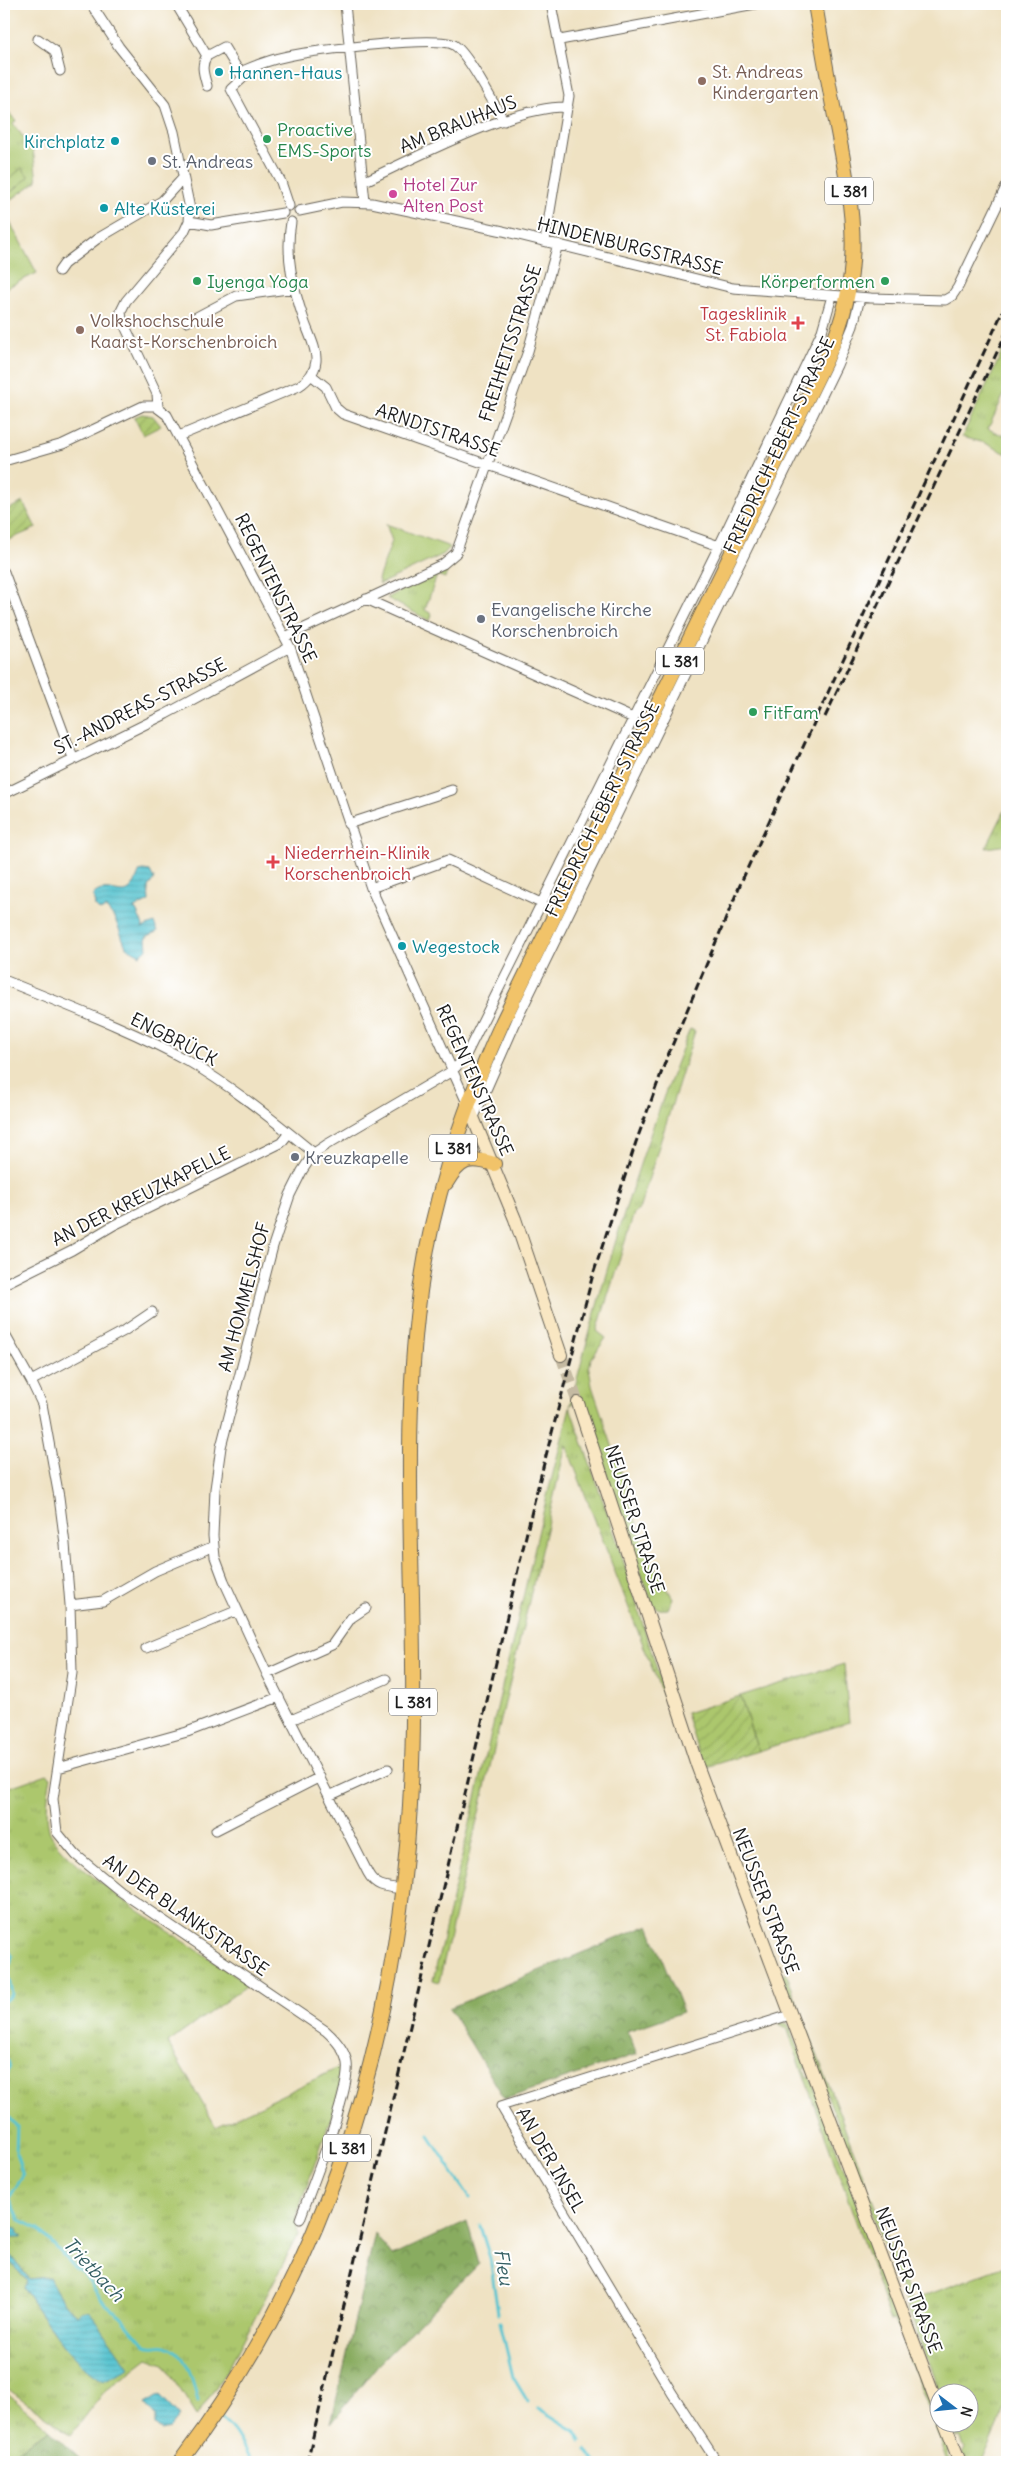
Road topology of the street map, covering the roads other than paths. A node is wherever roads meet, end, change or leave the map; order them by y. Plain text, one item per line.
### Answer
1 (91, 4) edge
2 (176, 4) edge
3 (344, 4) edge
4 (551, 4) edge
5 (755, 4) edge
6 (815, 4) edge
7 (724, 6) edge
8 (38, 39) dead end
9 (560, 40) junction
10 (349, 48) junction
11 (207, 56) junction
12 (60, 70) dead end
13 (243, 78) junction
14 (207, 86) dead end
15 (568, 107) junction
16 (504, 121) junction
17 (183, 178) junction
18 (363, 182) junction
19 (1007, 185) edge
20 (365, 202) junction
21 (286, 210) junction
22 (299, 211) junction
23 (189, 221) junction
24 (291, 222) junction
25 (545, 241) junction
26 (558, 244) junction
27 (59, 271) dead end
28 (295, 288) junction
29 (832, 296) junction
30 (854, 297) junction
31 (187, 322) dead end
32 (311, 375) junction
33 (158, 407) junction
34 (180, 436) junction
35 (4, 461) edge
36 (488, 464) junction
37 (719, 546) junction
38 (4, 572) edge
39 (366, 599) junction
40 (285, 637) junction
41 (290, 647) junction
42 (633, 718) junction
43 (73, 758) junction
44 (452, 790) dead end
45 (4, 794) edge
46 (348, 824) junction
47 (371, 888) junction
48 (543, 904) junction
49 (4, 980) edge
50 (452, 1071) junction
51 (467, 1103) junction
52 (474, 1117) junction
53 (289, 1133) junction
54 (314, 1153) junction
55 (494, 1164) junction
56 (440, 1194) junction
57 (4, 1284) edge
58 (152, 1312) dead end
59 (4, 1333) edge
60 (561, 1355) tunnel mouth
61 (31, 1380) junction
62 (578, 1403) tunnel mouth
63 (214, 1546) junction
64 (70, 1605) junction
65 (366, 1608) dead end
66 (236, 1611) junction
67 (146, 1648) dead end
68 (267, 1674) junction
69 (386, 1679) dead end
70 (279, 1698) junction
71 (291, 1720) junction
72 (58, 1768) junction
73 (388, 1769) dead end
74 (320, 1778) junction
75 (329, 1796) junction
76 (216, 1830) dead end
77 (404, 1889) junction
78 (790, 2015) junction
79 (300, 2219) dead end
80 (929, 2384) edge
81 (949, 2434) edge
82 (180, 2462) edge
83 (717, 2462) edge
84 (960, 2462) edge

1 - 17 street
2 - 11 street
3 - 10 street
4 - 9 street
5 - 7 street
6 - 30 main road, L 381
7 - 9 street
8 - 12 street
9 - 15 street
10 - 13 street
10 - 16 street
10 - 18 street
11 - 13 street
11 - 14 street
13 - 21 street
15 - 16 street, AM BRAUHAUS
15 - 25 street
16 - 18 street, AM BRAUHAUS
17 - 23 street
17 - 27 street
18 - 20 street
19 - 30 street, HINDENBURGSTRASSE
20 - 22 street, HINDENBURGSTRASSE
20 - 25 street, HINDENBURGSTRASSE
21 - 22 street
21 - 23 street
21 - 24 street
22 - 24 street
23 - 33 street
24 - 28 street
25 - 26 street, HINDENBURGSTRASSE
26 - 29 street, HINDENBURGSTRASSE
26 - 36 street, FREIHEITSSTRASSE
28 - 31 street
28 - 32 street
29 - 30 street, HINDENBURGSTRASSE
29 - 37 street, FRIEDRICH-EBERT-STRASSE
30 - 51 main road, L 381
30 - 52 street, FRIEDRICH-EBERT-STRASSE
32 - 34 street
32 - 36 street, ARNDTSTRASSE
33 - 34 street, REGENTENSTRASSE
33 - 35 street
34 - 40 street, REGENTENSTRASSE
36 - 37 street, ARNDTSTRASSE
36 - 39 street, FREIHEITSSTRASSE
37 - 42 street, FRIEDRICH-EBERT-STRASSE
38 - 43 street
39 - 40 street, FREIHEITSSTRASSE
39 - 42 street
40 - 41 street, REGENTENSTRASSE
41 - 43 street, ST.-ANDREAS-STRASSE
41 - 46 street, REGENTENSTRASSE
42 - 48 street, FRIEDRICH-EBERT-STRASSE
43 - 45 street, ST.-ANDREAS-STRASSE
44 - 46 street
46 - 47 street, REGENTENSTRASSE
47 - 48 street
47 - 50 street, REGENTENSTRASSE
48 - 50 street, FRIEDRICH-EBERT-STRASSE
49 - 53 street, ENGBRÜCK
50 - 51 street, REGENTENSTRASSE
50 - 54 street, AM HOMMELSHOF
51 - 52 street, REGENTENSTRASSE
51 - 56 main road, L 381
52 - 55 street, REGENTENSTRASSE
53 - 54 street, ENGBRÜCK
53 - 57 street, AN DER KREUZKAPELLE
54 - 63 street, AM HOMMELSHOF
55 - 56 main road
55 - 60 street, REGENTENSTRASSE
56 - 77 main road, L 381
58 - 61 street
59 - 61 street, AN DER BLANKSTRASSE
61 - 64 street, AN DER BLANKSTRASSE
62 - 78 street, NEUSSER STRASSE
63 - 64 street
63 - 66 street, AM HOMMELSHOF
64 - 72 street, AN DER BLANKSTRASSE
65 - 68 street
66 - 67 street
66 - 68 street, AM HOMMELSHOF
68 - 70 street, AM HOMMELSHOF
69 - 71 street
70 - 71 street, AM HOMMELSHOF
70 - 72 street
71 - 74 street, AM HOMMELSHOF
72 - 79 street, AN DER BLANKSTRASSE
73 - 75 street
74 - 75 street, AM HOMMELSHOF
74 - 76 street
75 - 77 street, AM HOMMELSHOF
77 - 82 main road, L 381
78 - 80 street, NEUSSER STRASSE
78 - 83 street, AN DER INSEL
81 - 84 street

